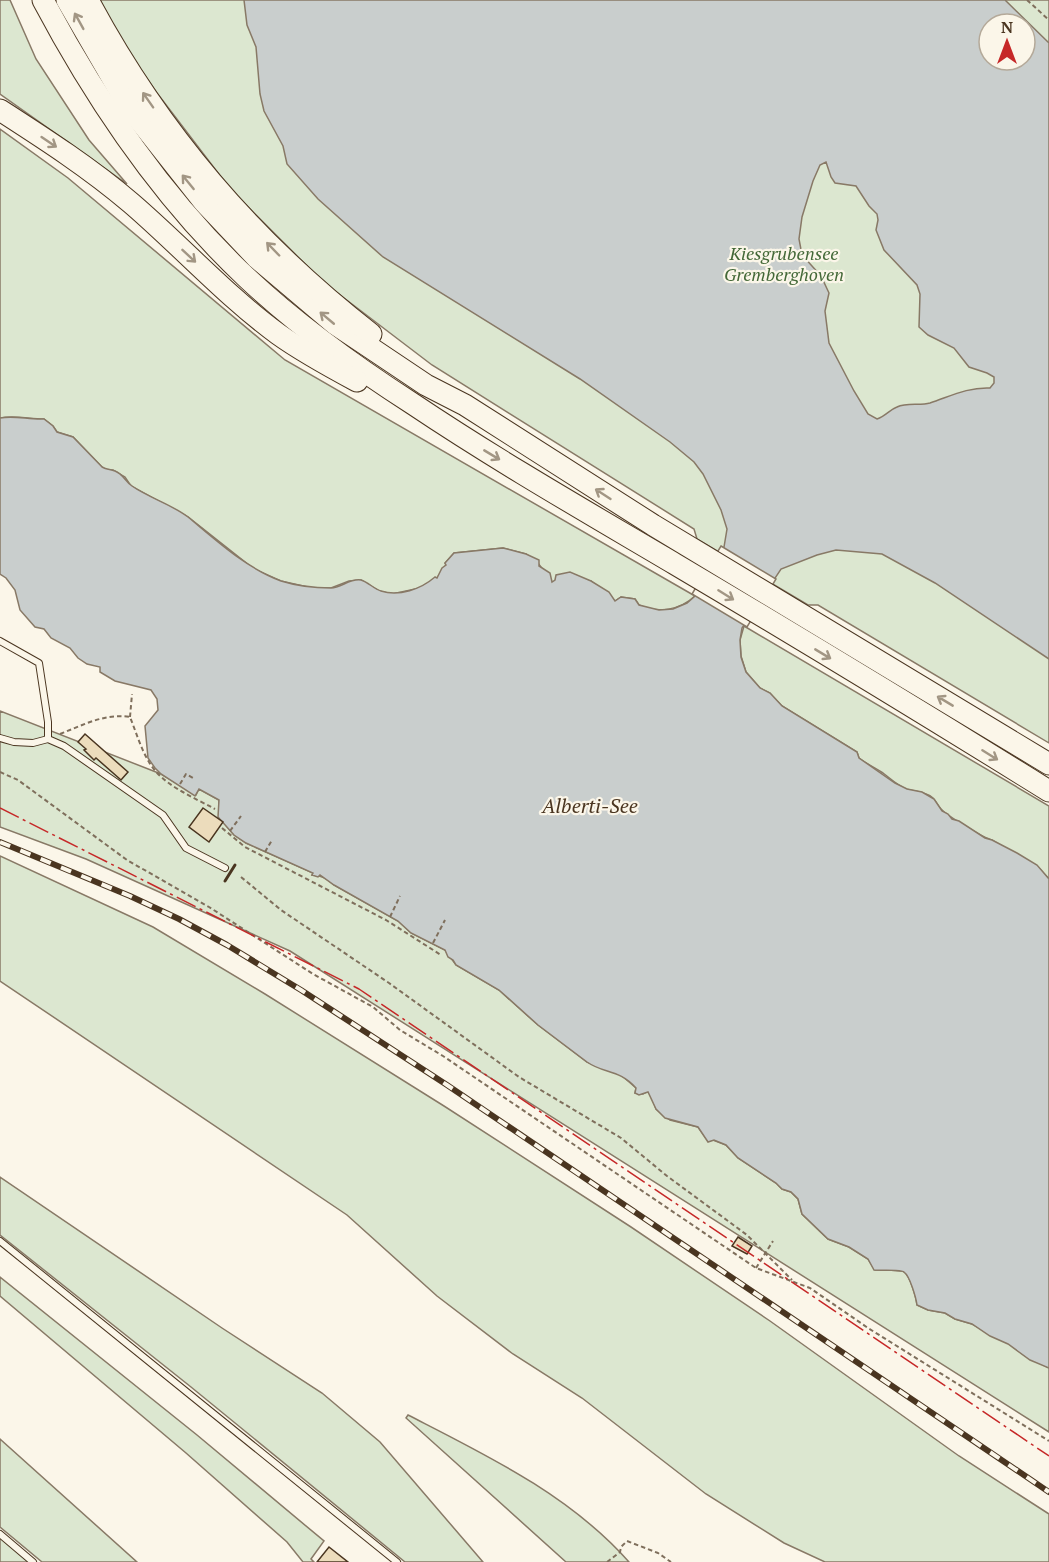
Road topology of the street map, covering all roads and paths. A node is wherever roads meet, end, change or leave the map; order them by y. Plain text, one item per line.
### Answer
1 (43, 0) edge
2 (67, 0) edge
3 (88, 0) edge
4 (1027, 0) edge
5 (1049, 20) edge
6 (0, 110) edge
7 (465, 405) junction
8 (442, 425) junction
9 (0, 642) edge
10 (132, 694) dead end
11 (130, 717) junction
12 (0, 738) edge
13 (48, 739) junction
14 (1049, 764) edge
15 (0, 772) edge
16 (194, 778) dead end
17 (180, 784) dead end
18 (1049, 791) edge
19 (215, 809) dead end
20 (241, 816) dead end
21 (222, 828) dead end
22 (230, 831) dead end
23 (272, 840) dead end
24 (265, 852) dead end
25 (225, 868) dead end
26 (241, 877) dead end
27 (400, 896) dead end
28 (390, 917) dead end
29 (445, 920) dead end
30 (433, 943) dead end
31 (441, 955) dead end
32 (0, 1241) edge
33 (773, 1241) dead end
34 (765, 1254) junction
35 (756, 1268) junction
36 (795, 1282) junction
37 (1049, 1441) edge
38 (0, 1534) edge
39 (33, 1562) edge
40 (397, 1562) edge
41 (607, 1562) edge
42 (671, 1562) edge

1 - 8 highway
7 -> 2 highway
7 -> 3 highway
4 - 5 path
6 -> 8 highway
14 -> 7 highway
8 -> 18 highway
9 - 13 lane
10 - 11 path
11 - 13 path
11 - 19 path
12 - 13 lane
13 - 25 lane
15 - 35 path
16 - 17 path
20 - 22 path
21 - 31 path
23 - 24 path
26 - 34 path
27 - 28 path
29 - 30 path
32 - 40 lane
33 - 34 path
34 - 35 path
34 - 36 path
35 - 36 path
36 - 37 path
38 - 39 lane
41 - 42 path

